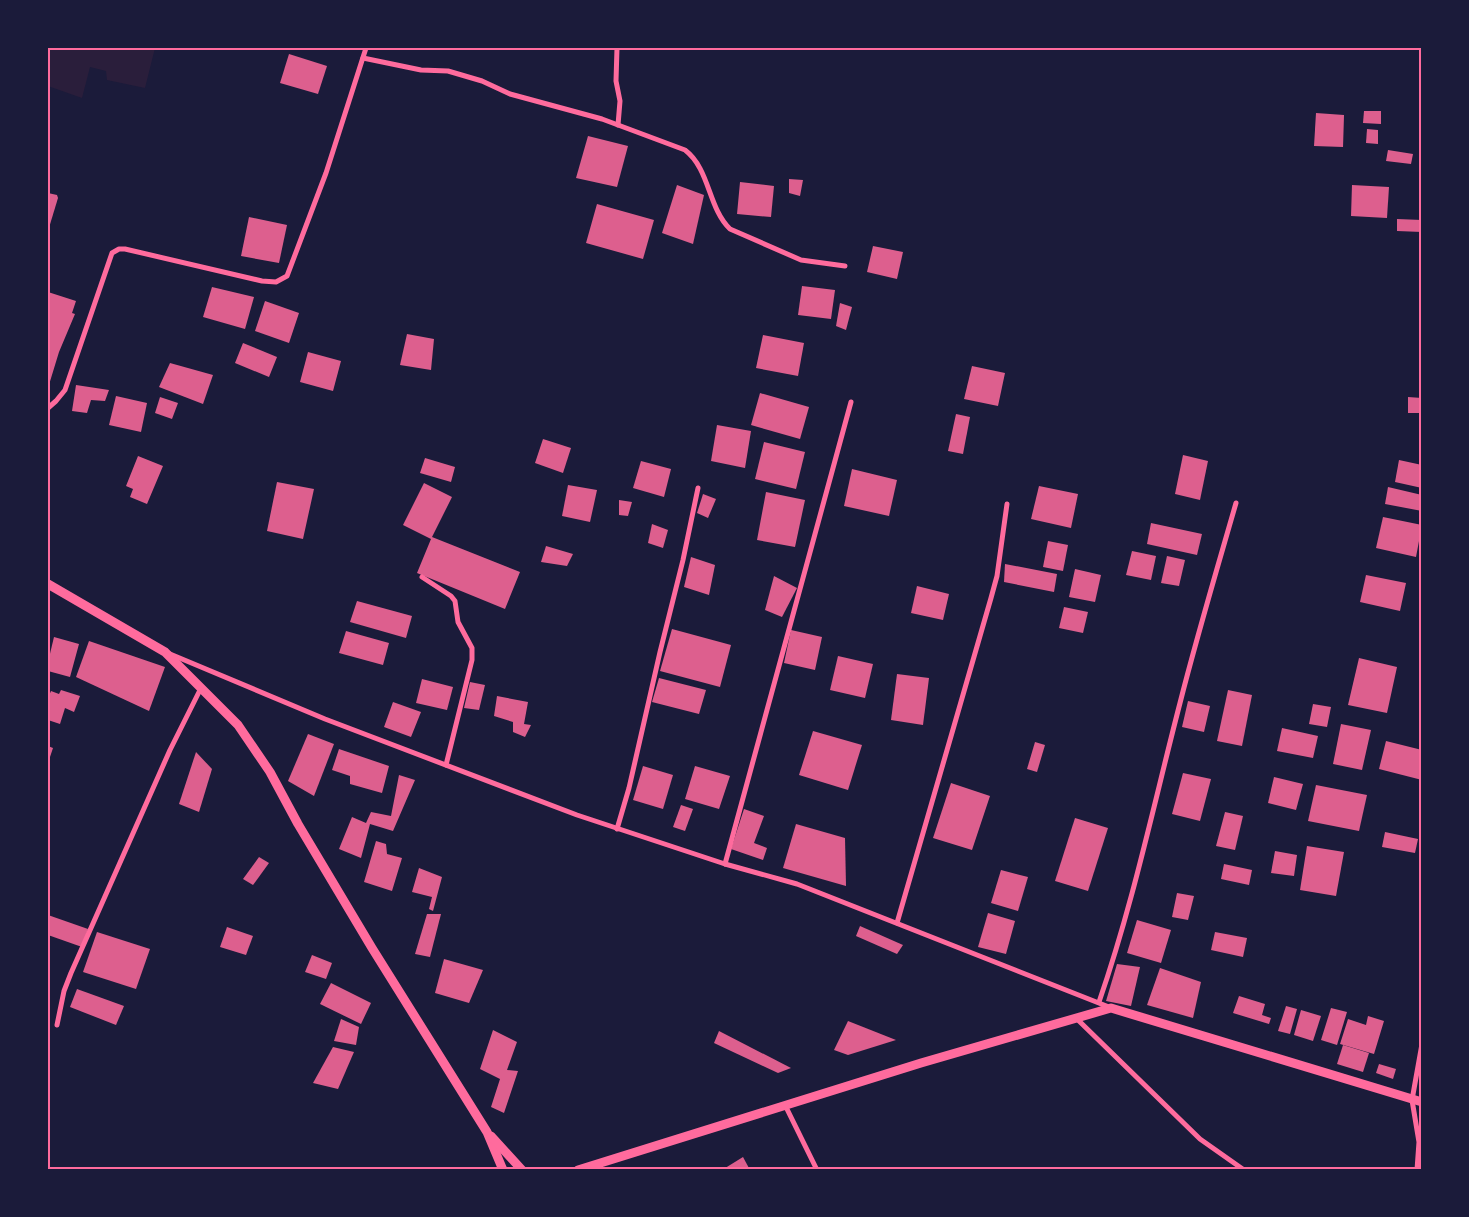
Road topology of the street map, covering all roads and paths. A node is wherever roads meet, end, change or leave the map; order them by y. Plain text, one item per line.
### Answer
1 (366, 48) edge
2 (617, 48) edge
3 (363, 58) junction
4 (618, 125) junction
5 (845, 266) dead end
6 (851, 402) dead end
7 (48, 408) edge
8 (698, 488) dead end
9 (1236, 503) dead end
10 (1007, 504) dead end
11 (422, 577) dead end
12 (48, 584) edge
13 (165, 652) junction
14 (201, 687) junction
15 (446, 765) junction
16 (616, 829) junction
17 (725, 864) junction
18 (897, 923) junction
19 (1099, 1002) junction
20 (1111, 1008) junction
21 (1077, 1019) junction
22 (57, 1025) dead end
23 (1422, 1044) edge
24 (1417, 1101) edge
25 (785, 1106) junction
26 (487, 1132) junction
27 (503, 1170) edge
28 (522, 1170) edge
29 (578, 1170) edge
30 (817, 1170) edge
31 (1244, 1170) edge
32 (1417, 1170) edge

1 - 3 street
2 - 4 street
3 - 4 street
3 - 7 street
4 - 5 street
6 - 17 street
8 - 16 street
9 - 19 street
10 - 18 street
11 - 15 street
12 - 13 street
13 - 14 street
13 - 15 street
14 - 22 street
14 - 26 street
15 - 16 street
16 - 17 street
17 - 18 street
18 - 19 street
19 - 20 street
20 - 21 street
20 - 24 street
21 - 25 street
21 - 31 street
23 - 24 street
24 - 32 street
25 - 29 street
25 - 30 street
26 - 27 street
26 - 28 street

